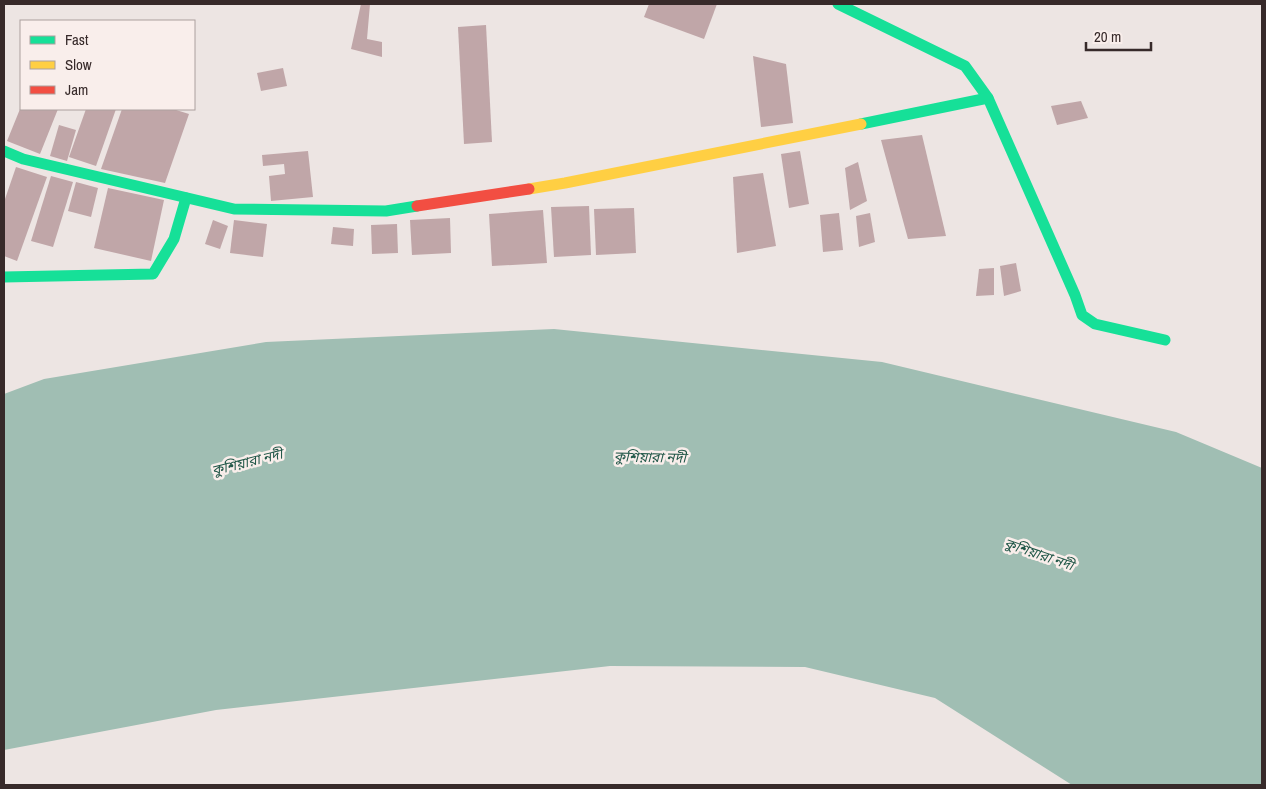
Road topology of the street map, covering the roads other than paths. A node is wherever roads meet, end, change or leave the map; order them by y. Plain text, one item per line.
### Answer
1 (838, 4) edge
2 (988, 98) junction
3 (4, 151) edge
4 (186, 198) junction
5 (4, 277) edge
6 (1165, 340) dead end

1 - 2 street
2 - 4 street
2 - 6 street
3 - 4 street
4 - 5 street

